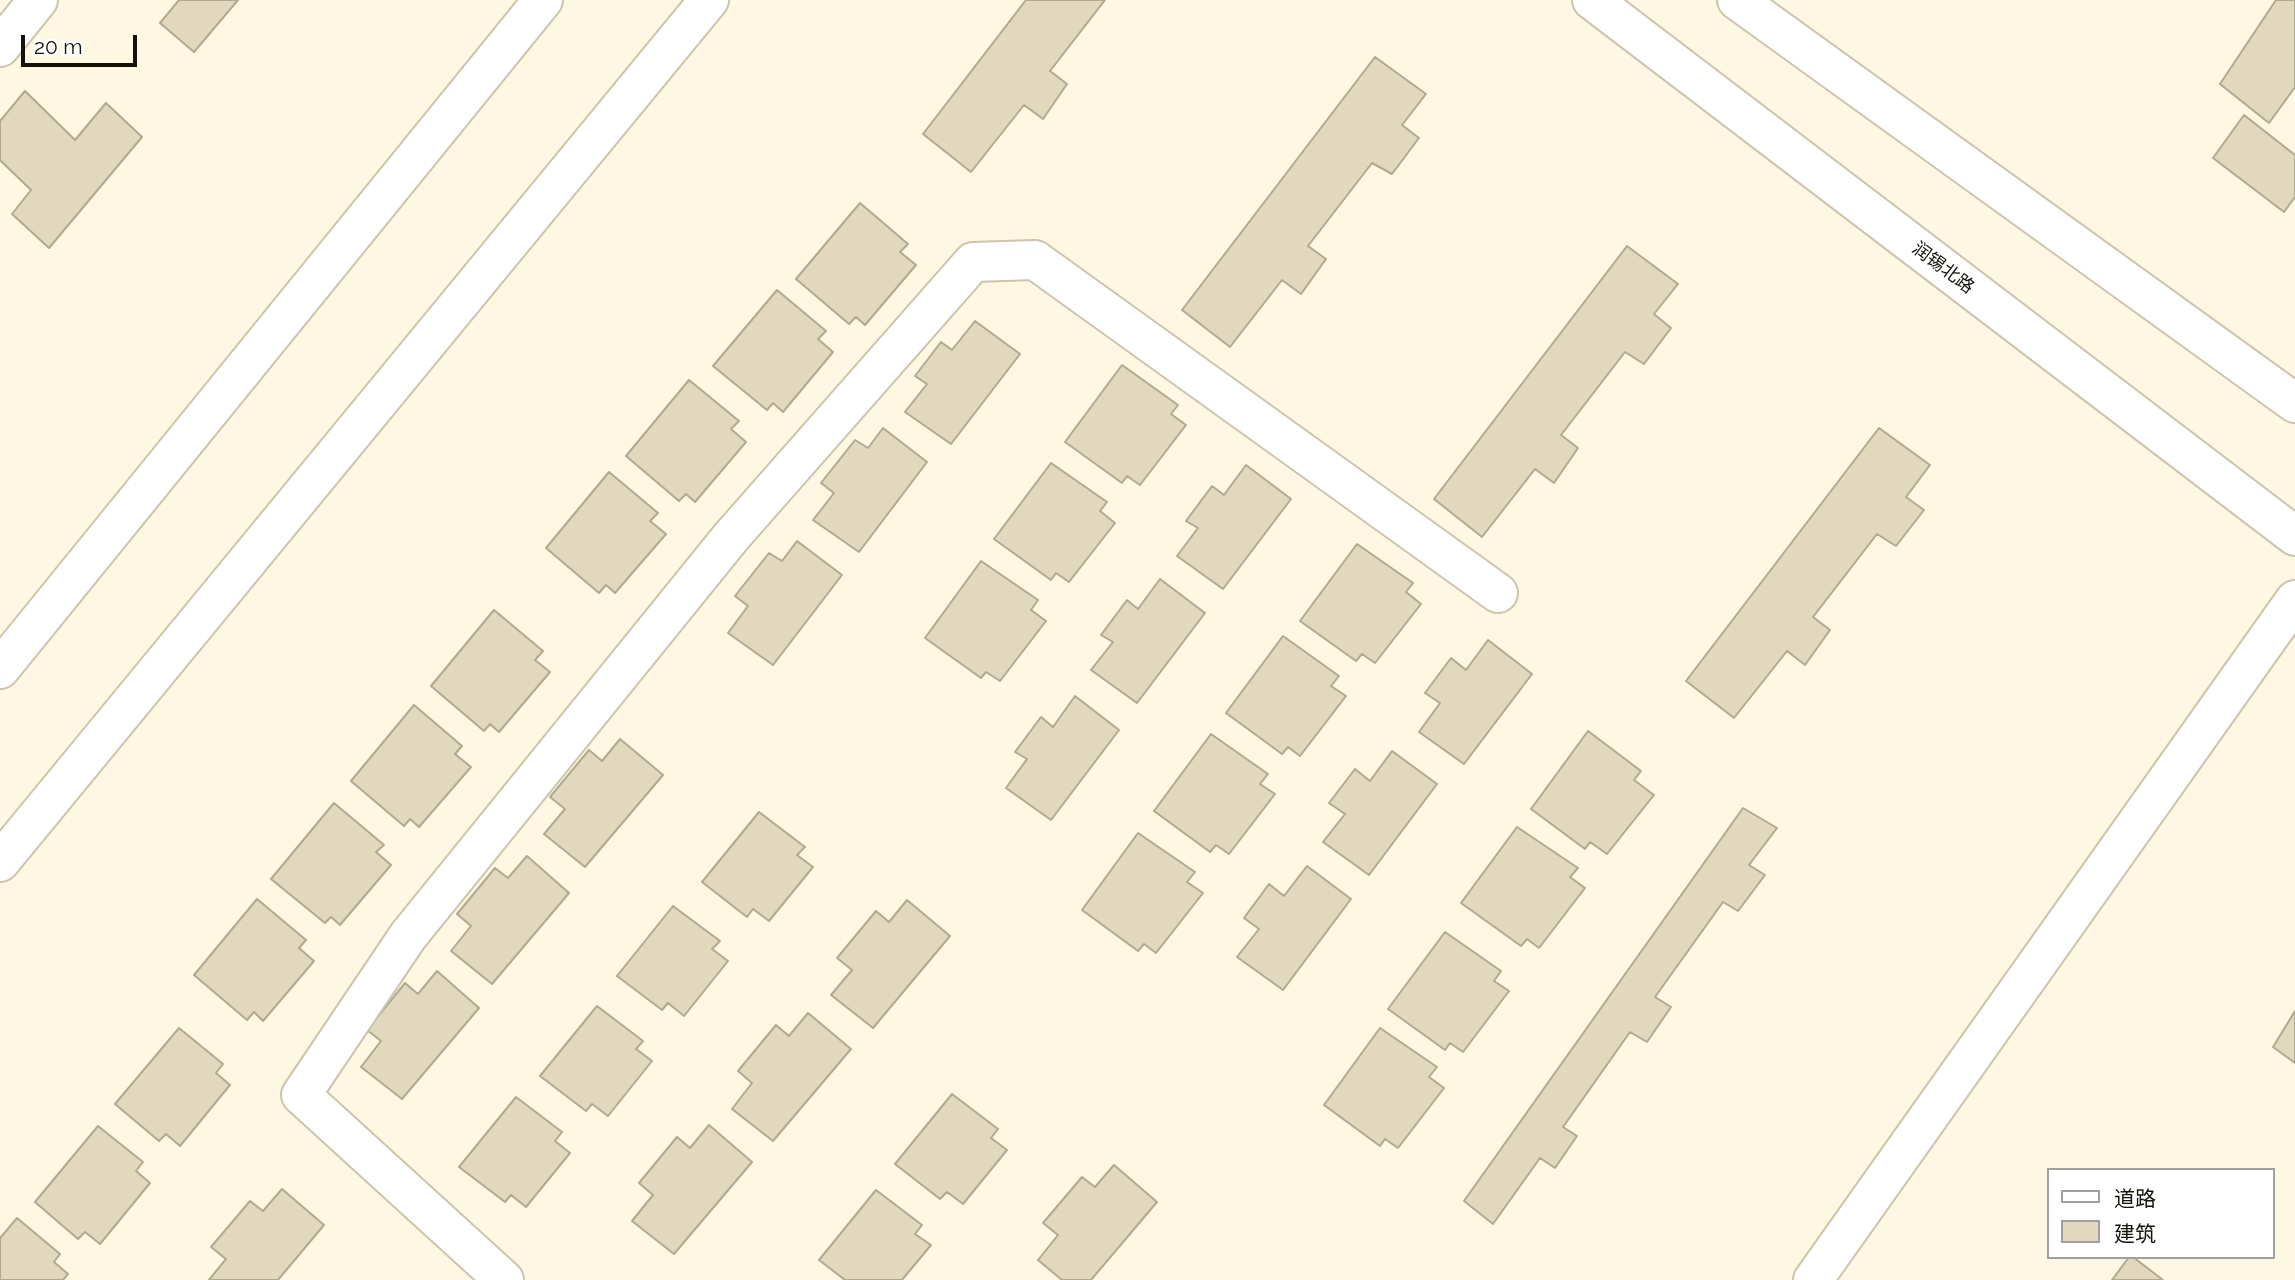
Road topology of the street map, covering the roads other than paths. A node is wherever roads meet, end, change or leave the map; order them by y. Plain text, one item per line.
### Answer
1 (38, 0) edge
2 (543, 0) edge
3 (709, 0) edge
4 (1592, 0) edge
5 (1737, 0) edge
6 (0, 47) edge
7 (2295, 403) edge
8 (2295, 536) edge
9 (1498, 593) dead end
10 (2295, 600) edge
11 (0, 669) edge
12 (0, 862) edge
13 (505, 1280) edge
14 (1813, 1280) edge

1 - 6 main road
2 - 11 main road
3 - 12 main road
4 - 8 main road, 润锡北路
5 - 7 main road
9 - 13 main road
10 - 14 main road

